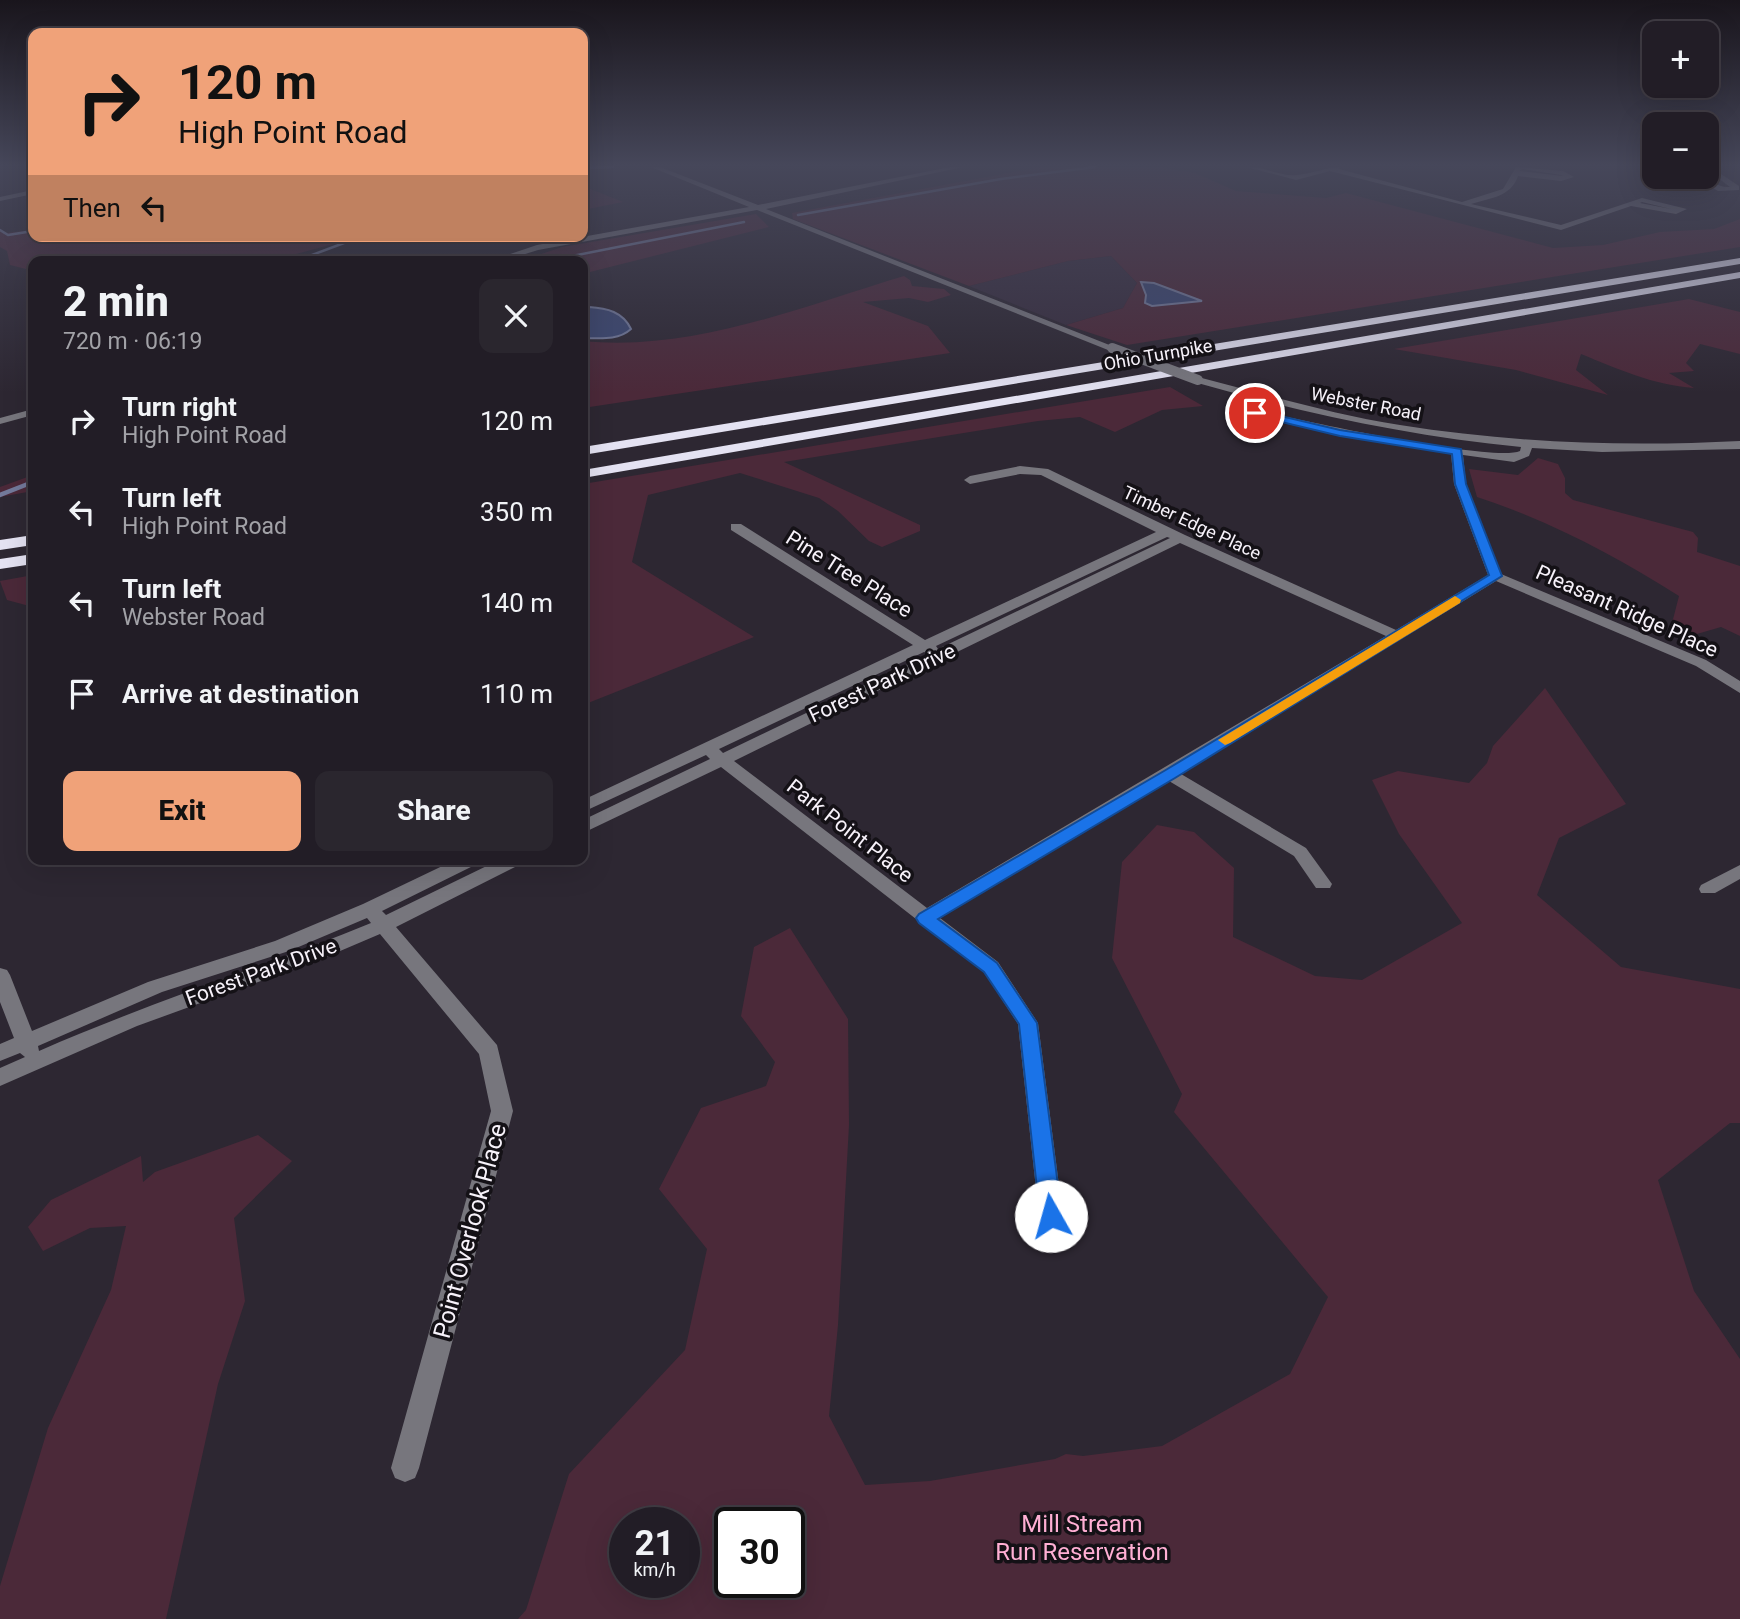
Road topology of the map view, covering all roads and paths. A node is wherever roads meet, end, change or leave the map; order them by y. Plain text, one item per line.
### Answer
1 (567, 243) edge
2 (845, 243) edge
3 (510, 256) edge
4 (1740, 261) edge
5 (1740, 275) edge
6 (28, 413) edge
7 (1255, 413) dead end
8 (0, 421) edge
9 (1527, 446) junction
10 (1740, 446) edge
11 (588, 450) edge
12 (1457, 452) junction
13 (588, 473) edge
14 (970, 480) dead end
15 (736, 527) dead end
16 (1173, 535) junction
17 (28, 541) edge
18 (0, 545) edge
19 (28, 560) edge
20 (0, 564) edge
21 (1495, 576) junction
22 (1396, 635) junction
23 (923, 646) junction
24 (940, 655) junction
25 (1740, 688) edge
26 (714, 754) junction
27 (1169, 774) junction
28 (588, 805) edge
29 (588, 824) edge
30 (463, 865) edge
31 (502, 865) edge
32 (1740, 871) edge
33 (1323, 884) dead end
34 (1708, 889) dead end
35 (375, 917) junction
36 (925, 918) junction
37 (0, 975) edge
38 (26, 1041) junction
39 (0, 1053) edge
40 (34, 1062) junction
41 (0, 1077) edge
42 (1051, 1216) dead end
43 (405, 1468) dead end

1 - 3 street
2 - 9 street, Webster Road, bridge
4 - 11 highway, Ohio Turnpike
5 - 13 highway, Ohio Turnpike
6 - 8 street
7 - 12 street, Webster Road
9 - 10 street, Webster Road
9 - 12 street, Webster Road
12 - 21 street
14 - 16 street, Timber Edge Place
15 - 23 street, Pine Tree Place
16 - 22 street, Timber Edge Place
16 - 23 street, Forest Park Drive
16 - 24 street, Forest Park Drive
17 - 18 highway
19 - 20 highway
21 - 22 street
21 - 25 street, Pleasant Ridge Place
22 - 27 street
23 - 24 street, Pine Tree Place
23 - 26 street, Forest Park Drive
24 - 26 street, Forest Park Drive
26 - 28 street, Forest Park Drive
26 - 29 street, Forest Park Drive
26 - 36 street, Park Point Place
27 - 33 street
27 - 36 street
30 - 35 street, Forest Park Drive
31 - 35 street, Forest Park Drive
32 - 34 street
35 - 38 street, Forest Park Drive
35 - 40 street, Forest Park Drive
35 - 43 street, Point Overlook Place
36 - 42 street, Park Point Place
37 - 38 street
38 - 39 street, Forest Park Drive
38 - 40 street
40 - 41 street, Forest Park Drive

